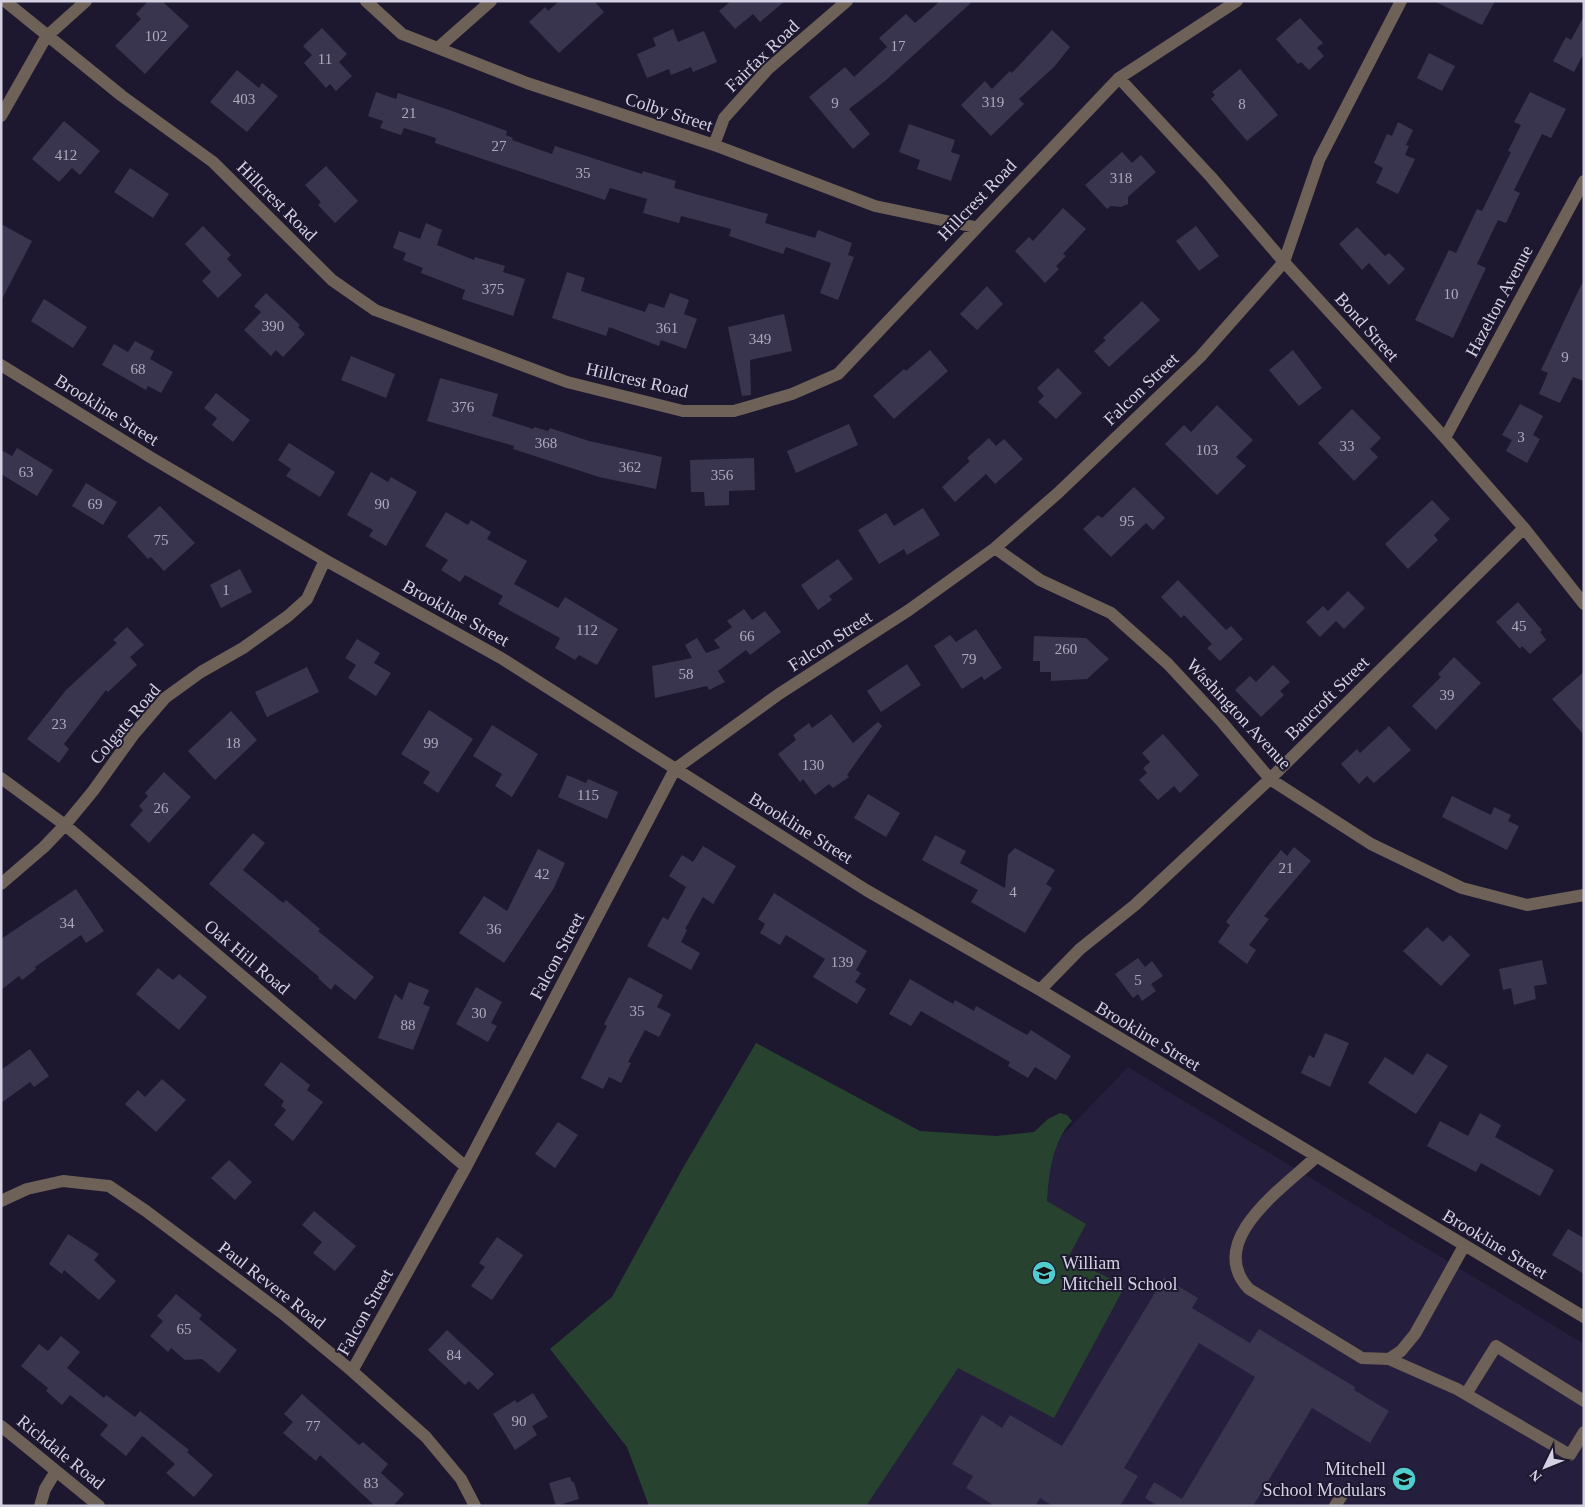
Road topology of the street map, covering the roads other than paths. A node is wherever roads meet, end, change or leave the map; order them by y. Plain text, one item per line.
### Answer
1 (5, 1) edge
2 (86, 1) edge
3 (366, 1) edge
4 (491, 1) edge
5 (847, 1) edge
6 (1237, 1) edge
7 (1401, 1) edge
8 (46, 37) junction
9 (439, 47) junction
10 (1119, 78) junction
11 (1, 116) edge
12 (714, 145) junction
13 (1584, 181) edge
14 (975, 227) junction
15 (1284, 262) junction
16 (1, 365) edge
17 (1445, 438) junction
18 (1524, 528) junction
19 (995, 548) junction
20 (325, 560) junction
21 (1584, 604) edge
22 (675, 769) junction
23 (1, 778) edge
24 (1270, 779) junction
25 (65, 825) junction
26 (1, 884) edge
27 (1584, 895) edge
28 (1040, 990) junction
29 (1315, 1158) junction
30 (466, 1167) junction
31 (1, 1200) edge
32 (1464, 1246) junction
33 (1584, 1318) edge
34 (1389, 1359) junction
35 (352, 1370) junction
36 (1466, 1394) junction
37 (1584, 1401) edge
38 (1, 1426) edge
39 (1584, 1432) edge
40 (56, 1471) junction
41 (1344, 1492) dead end
42 (40, 1506) edge
43 (99, 1506) edge
44 (475, 1506) edge
45 (1335, 1506) edge

1 - 8 street, Hillcrest Road
2 - 8 street
3 - 9 street, Colby Street
4 - 9 street
5 - 12 street, Fairfax Road
6 - 10 street, Hillcrest Road
7 - 15 street, Falcon Street
8 - 11 street
8 - 14 street, Hillcrest Road
9 - 12 street, Colby Street
10 - 14 street, Hillcrest Road
10 - 15 street, Bond Street
12 - 14 street, Colby Street
13 - 17 street, Hazelton Avenue
15 - 17 street, Bond Street
15 - 19 street, Falcon Street
16 - 20 street, Brookline Street
17 - 18 street, Bond Street
18 - 21 street, Bond Street
18 - 24 street, Bancroft Street
19 - 22 street, Falcon Street
19 - 24 street, Washington Avenue
20 - 22 street, Brookline Street
20 - 25 street, Colgate Road
22 - 28 street, Brookline Street
22 - 30 street, Falcon Street
23 - 25 street, Oak Hill Road
24 - 27 street, Washington Avenue
24 - 28 street, Bancroft Street
25 - 26 street, Colgate Road
25 - 30 street, Oak Hill Road
28 - 29 street, Brookline Street
29 - 32 street, Brookline Street
29 - 34 street
30 - 35 street, Falcon Street
31 - 35 street, Paul Revere Road
32 - 33 street, Brookline Street
32 - 34 street
34 - 36 street
35 - 44 street, Paul Revere Road
36 - 37 street
36 - 39 street
38 - 40 street, Richdale Road
40 - 42 street
40 - 43 street, Richdale Road
41 - 45 street

